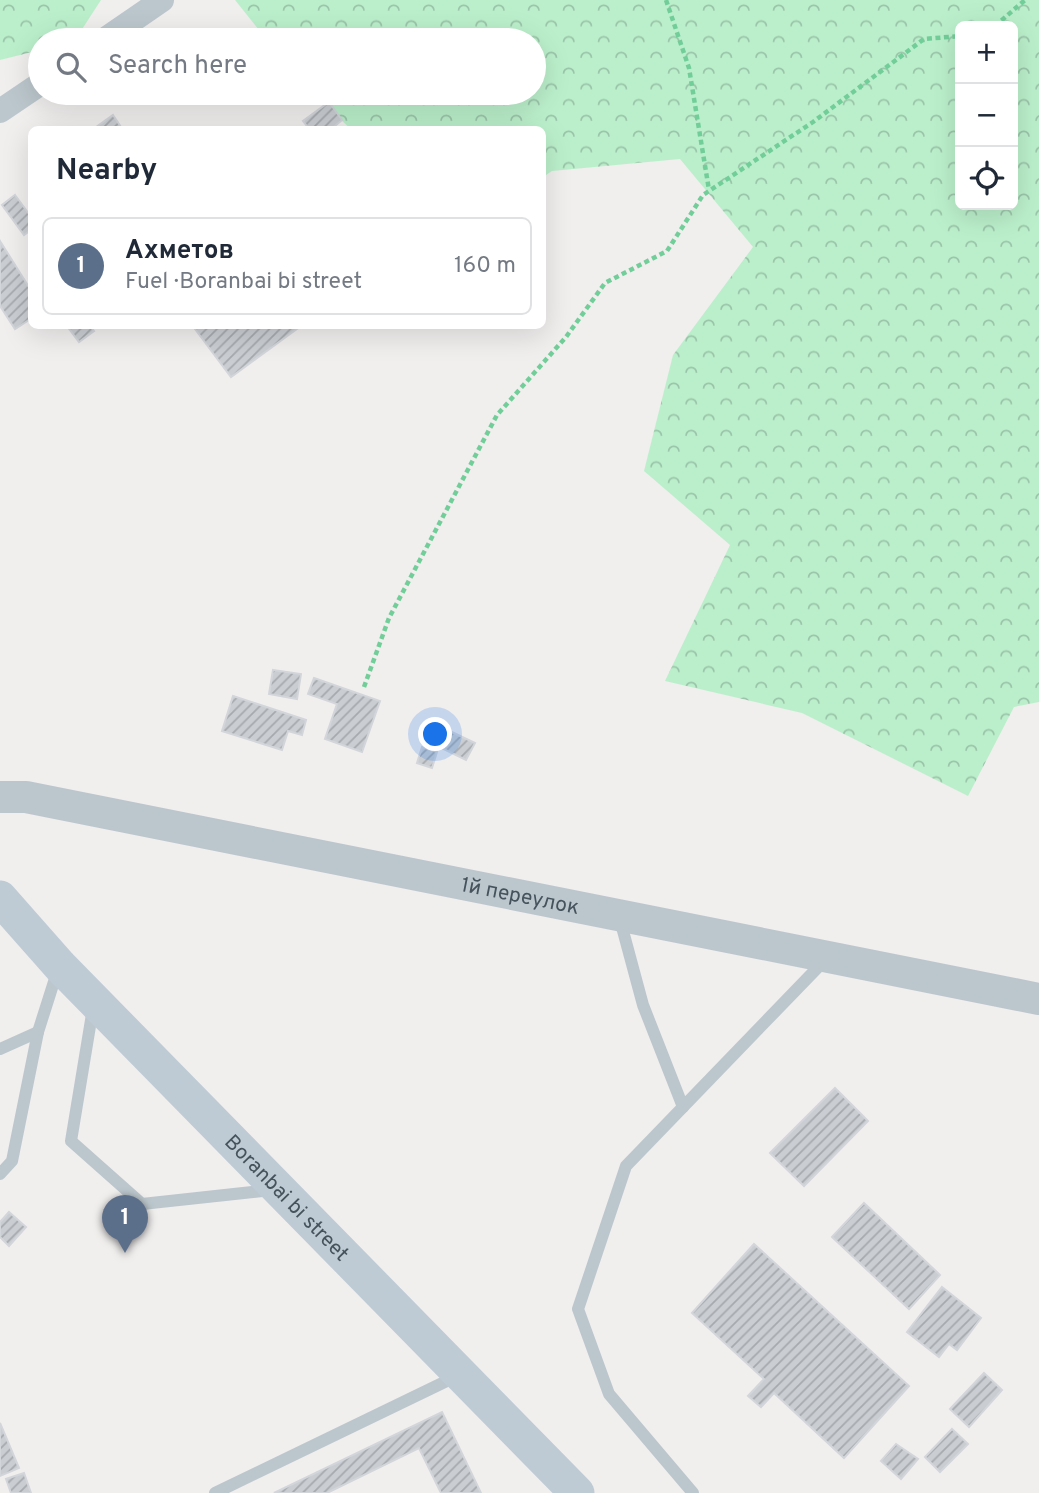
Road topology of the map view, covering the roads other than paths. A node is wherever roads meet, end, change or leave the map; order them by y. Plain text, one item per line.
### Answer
1 (162, 0) edge
2 (121, 28) edge
3 (28, 92) edge
4 (0, 111) edge
5 (0, 797) edge
6 (0, 898) edge
7 (619, 915) junction
8 (828, 957) junction
9 (60, 966) junction
10 (1039, 999) edge
11 (94, 1000) junction
12 (38, 1032) junction
13 (0, 1049) edge
14 (683, 1107) junction
15 (0, 1174) edge
16 (279, 1190) junction
17 (461, 1374) junction
18 (215, 1493) edge
19 (577, 1493) edge
20 (693, 1493) edge

1 - 2 street
3 - 4 street
5 - 7 street, 1й переулок
6 - 9 main road, Boranbai bi street
7 - 8 street, 1й переулок
7 - 14 lane
8 - 10 street, 1й переулок
8 - 14 lane
9 - 11 main road, Boranbai bi street
9 - 12 lane
11 - 16 main road, Boranbai bi street
11 - 16 lane
12 - 13 lane
12 - 15 lane
14 - 20 lane
16 - 17 main road, Boranbai bi street
17 - 18 lane
17 - 19 main road, Boranbai bi street

